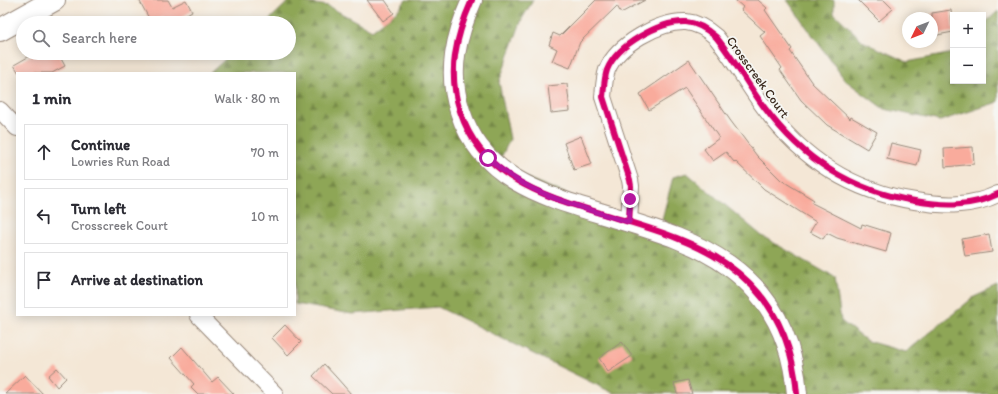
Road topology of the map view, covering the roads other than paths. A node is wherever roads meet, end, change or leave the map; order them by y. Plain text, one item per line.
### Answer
1 (54, 0) edge
2 (472, 0) edge
3 (25, 16) edge
4 (16, 21) edge
5 (0, 30) edge
6 (0, 110) edge
7 (16, 127) edge
8 (998, 194) edge
9 (629, 222) junction
10 (199, 316) edge
11 (275, 394) edge
12 (797, 394) edge

1 - 3 main road
2 - 9 street
4 - 5 main road
6 - 7 street
8 - 9 street, Crosscreek Court
9 - 12 street
10 - 11 street

